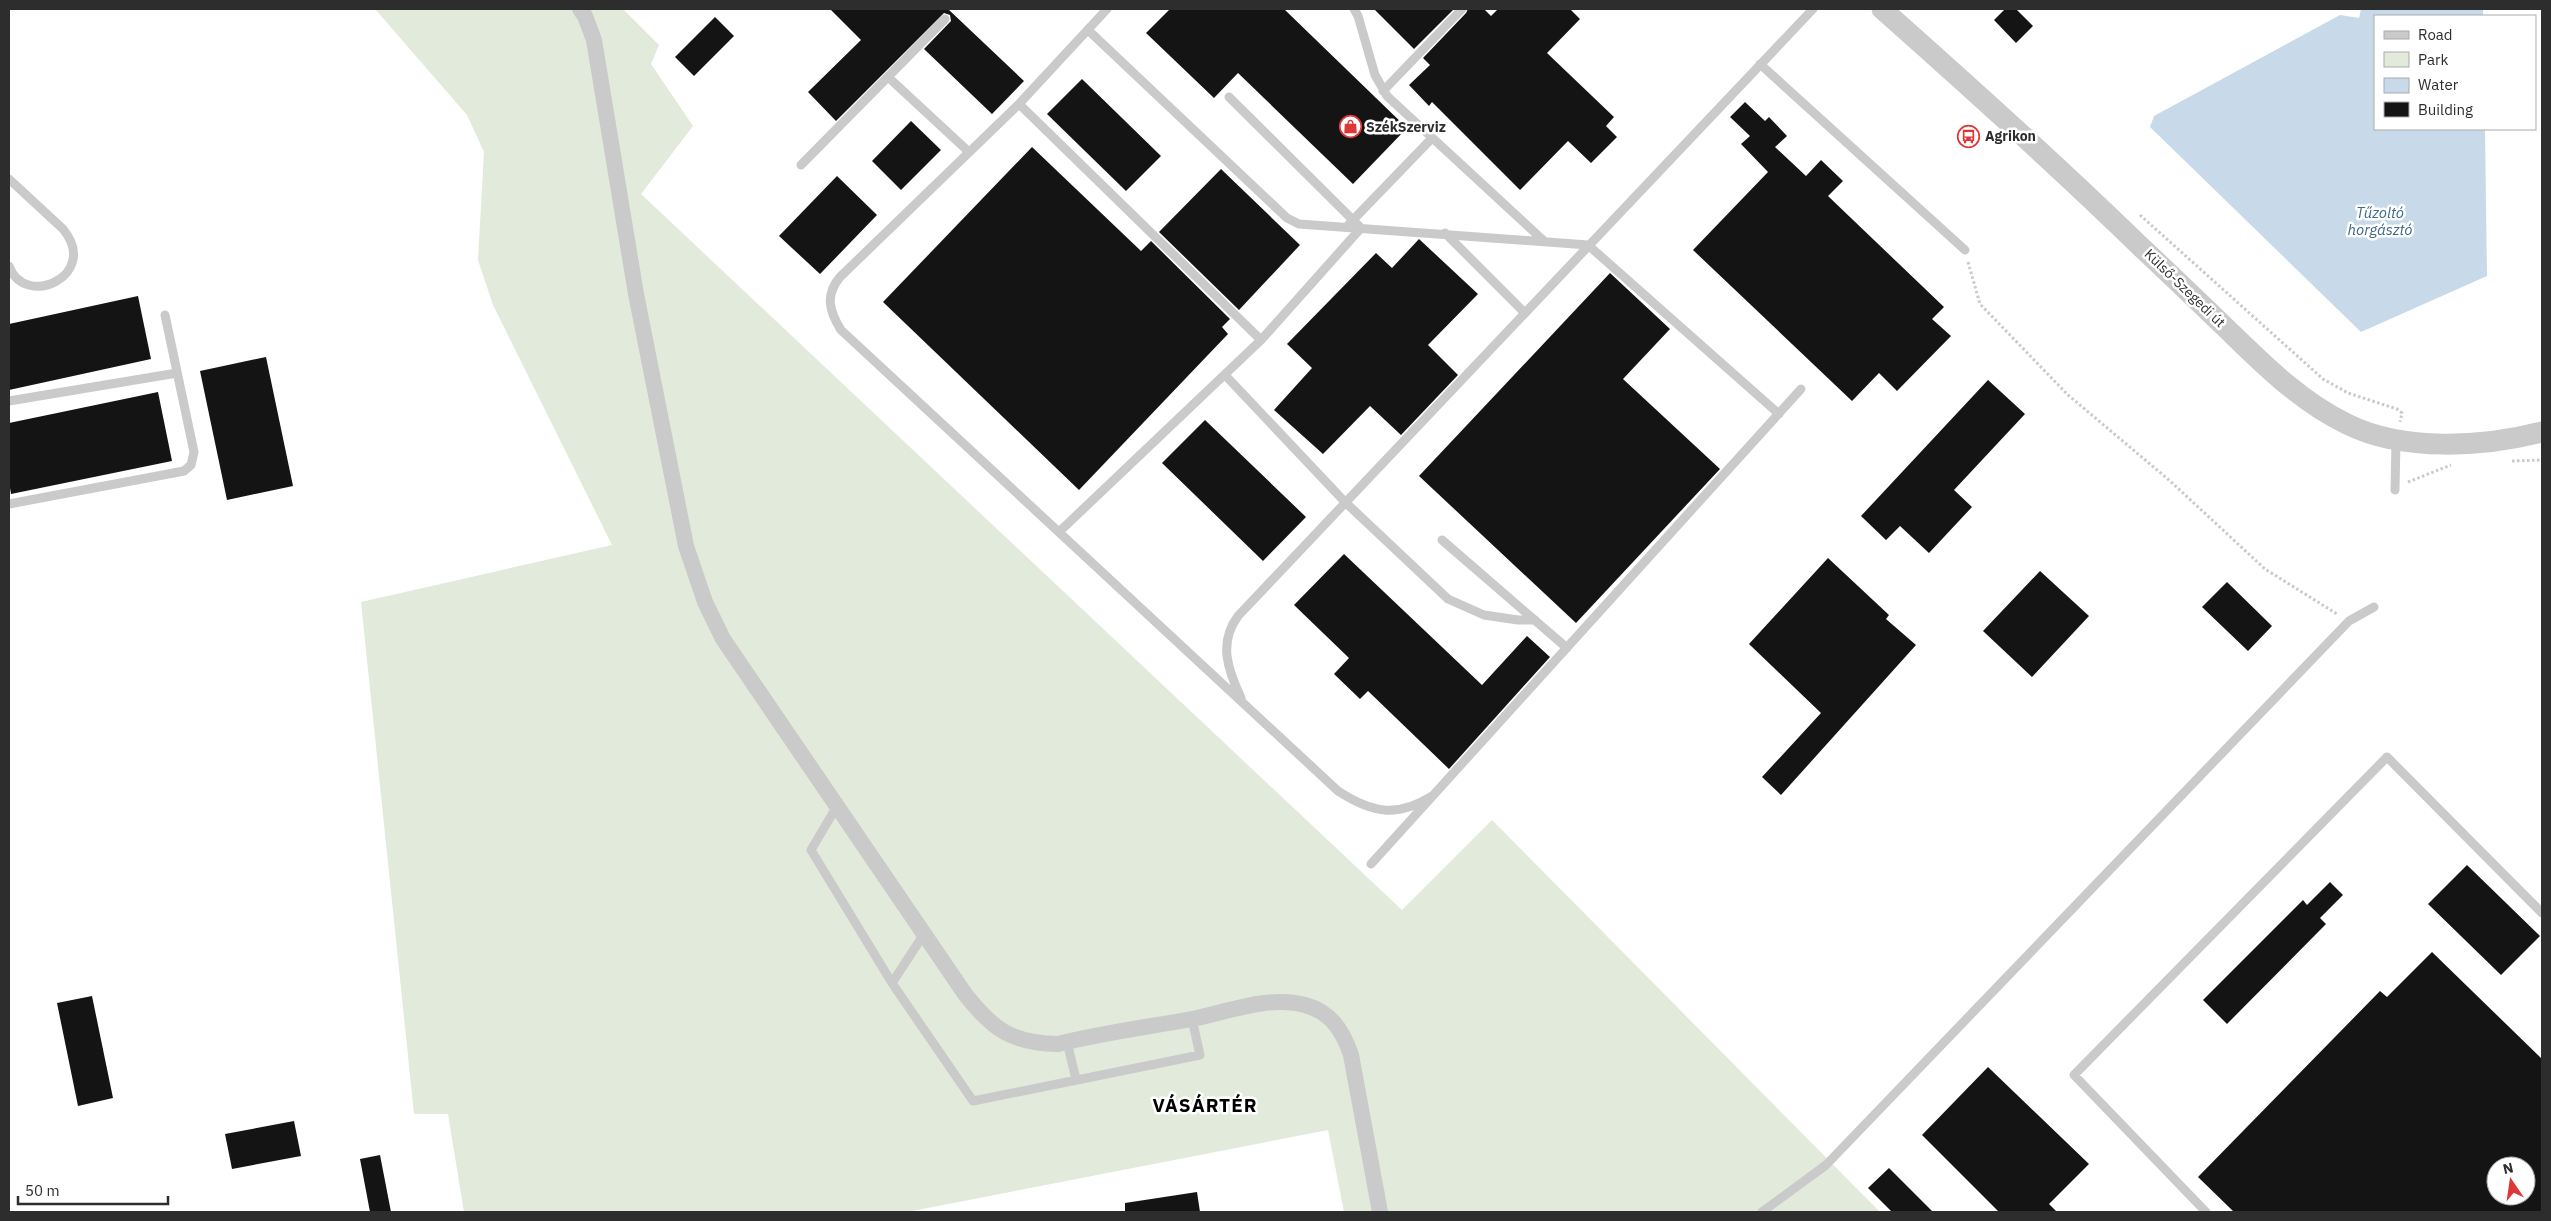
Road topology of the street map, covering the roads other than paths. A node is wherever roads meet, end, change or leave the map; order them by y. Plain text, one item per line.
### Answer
1 (580, 9) edge
2 (1107, 9) edge
3 (1354, 9) edge
4 (1462, 9) edge
5 (1813, 9) edge
6 (1882, 9) edge
7 (945, 19) dead end
8 (1088, 30) junction
9 (1760, 64) junction
10 (888, 77) junction
11 (1382, 90) junction
12 (1229, 96) dead end
13 (1019, 104) junction
14 (1432, 138) junction
15 (969, 152) junction
16 (801, 166) dead end
17 (9, 179) edge
18 (1350, 224) junction
19 (1361, 228) junction
20 (1445, 233) junction
21 (1544, 241) junction
22 (1588, 245) junction
23 (1966, 250) road end
24 (9, 266) edge
25 (1524, 312) junction
26 (165, 315) dead end
27 (1261, 340) junction
28 (177, 373) junction
29 (1225, 375) junction
30 (1801, 389) dead end
31 (9, 401) edge
32 (1779, 414) junction
33 (2542, 432) edge
34 (2396, 440) junction
35 (2395, 490) road end
36 (1345, 502) junction
37 (9, 504) edge
38 (1059, 532) junction
39 (1442, 540) dead end
40 (2374, 607) dead end
41 (1535, 620) junction
42 (1567, 648) junction
43 (1244, 704) junction
44 (1432, 796) junction
45 (837, 806) junction
46 (1371, 864) dead end
47 (2542, 913) edge
48 (924, 934) junction
49 (892, 983) junction
50 (1192, 1019) junction
51 (1067, 1042) junction
52 (1076, 1079) junction
53 (1380, 1212) edge
54 (1762, 1212) edge
55 (2206, 1212) edge

1 - 45 street
2 - 8 lane
3 - 11 lane
4 - 11 lane
5 - 9 lane
6 - 34 street, Külső-Szegedi út
7 - 10 lane
8 - 13 lane
8 - 18 lane
9 - 22 lane
9 - 23 lane
10 - 15 lane
10 - 16 lane
11 - 14 lane
12 - 18 lane
13 - 15 lane
13 - 27 lane
14 - 18 lane
14 - 21 lane
15 - 38 lane
17 - 24 lane
18 - 19 lane
19 - 20 lane
19 - 27 lane
20 - 21 lane
20 - 25 lane
21 - 22 lane
22 - 25 lane
22 - 32 lane
25 - 36 lane
26 - 28 lane
27 - 29 lane
28 - 31 lane
28 - 37 lane
29 - 36 lane
29 - 38 lane
30 - 32 lane
32 - 42 lane
33 - 34 street, Külső-Szegedi út
34 - 35 lane
36 - 41 lane
36 - 43 lane
38 - 43 lane
39 - 41 lane
40 - 54 lane
41 - 42 lane
42 - 44 lane
43 - 44 lane
44 - 46 lane
45 - 48 street
45 - 49 lane
47 - 55 lane
48 - 49 lane
48 - 51 street
49 - 52 lane
50 - 51 street
50 - 52 lane
50 - 53 street
51 - 52 lane

